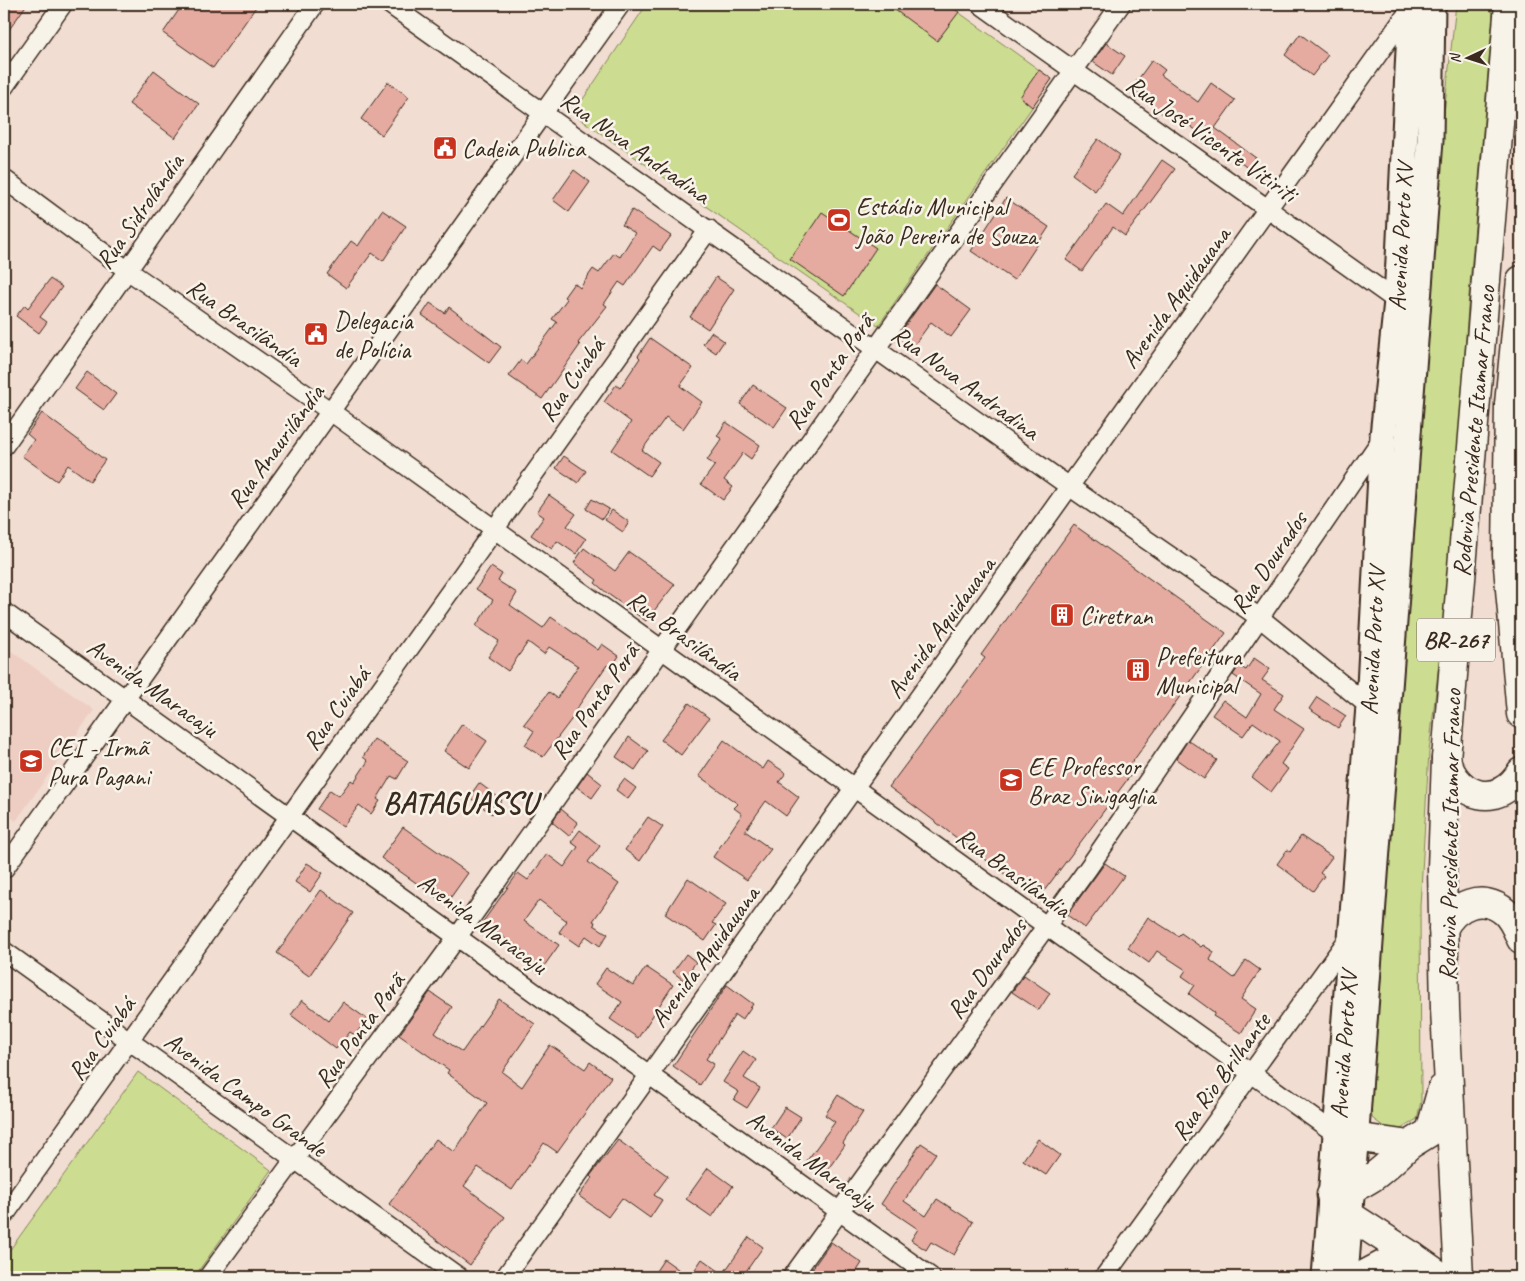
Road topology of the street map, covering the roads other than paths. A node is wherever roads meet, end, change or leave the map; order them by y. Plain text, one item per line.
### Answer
1 (62, 4) edge
2 (315, 4) edge
3 (389, 4) edge
4 (621, 4) edge
5 (980, 4) edge
6 (1121, 4) edge
7 (1419, 4) edge
8 (1494, 4) edge
9 (1509, 4) edge
10 (1506, 39) junction
11 (1074, 71) junction
12 (4, 87) edge
13 (544, 112) junction
14 (1404, 163) junction
15 (1429, 163) junction
16 (4, 179) edge
17 (1269, 210) junction
18 (709, 230) junction
19 (128, 270) junction
20 (1521, 280) edge
21 (1408, 303) junction
22 (876, 349) junction
23 (1409, 407) junction
24 (330, 412) junction
25 (1521, 426) edge
26 (1384, 436) junction
27 (4, 446) edge
28 (1508, 463) junction
29 (1070, 487) junction
30 (495, 530) junction
31 (4, 612) edge
32 (1260, 618) junction
33 (662, 650) junction
34 (125, 698) junction
35 (1378, 713) junction
36 (1521, 714) edge
37 (1446, 759) junction
38 (1521, 772) edge
39 (855, 788) junction
40 (290, 816) junction
41 (4, 869) edge
42 (1374, 902) junction
43 (1047, 926) junction
44 (1443, 929) junction
45 (1352, 934) junction
46 (458, 936) junction
47 (1521, 939) edge
48 (4, 951) edge
49 (130, 1041) junction
50 (1448, 1068) junction
51 (650, 1074) junction
52 (1253, 1074) junction
53 (1345, 1135) junction
54 (1409, 1145) junction
55 (295, 1160) junction
56 (1341, 1201) junction
57 (841, 1212) junction
58 (4, 1216) edge
59 (1412, 1256) junction
60 (208, 1277) edge
61 (459, 1277) edge
62 (505, 1277) edge
63 (792, 1277) edge
64 (932, 1277) edge
65 (1104, 1277) edge
66 (1325, 1277) edge
67 (1345, 1277) edge
68 (1360, 1277) edge
69 (1442, 1277) edge
70 (1459, 1277) edge

1 - 12 street
2 - 19 street, Rua Sidrolândia
3 - 13 street, Rua Nova Andradina
4 - 13 street, Rua Anaurilândia
5 - 11 street, Rua José Vicente Vitiriti
6 - 11 street, Rua Ponta Porã
7 - 14 street, Avenida Porto XV
7 - 15 street, Avenida Porto XV
7 - 17 street, Avenida Aquidauana
8 - 10 highway
9 - 10 highway, Rodovia Presidente Itamar Franco / BR-267
10 - 37 highway, Rodovia Presidente Itamar Franco / BR-267
11 - 17 street, Rua José Vicente Vitiriti
11 - 22 street, Rua Ponta Porã
13 - 18 street, Rua Nova Andradina
13 - 24 street, Rua Anaurilândia
14 - 15 street
14 - 21 street, Avenida Porto XV
15 - 21 street, Avenida Porto XV
16 - 19 street, Rua Brasilândia
17 - 21 street, Rua José Vicente Vitiriti
17 - 29 street, Avenida Aquidauana
18 - 22 street, Rua Nova Andradina
18 - 30 street, Rua Cuiabá
19 - 24 street, Rua Brasilândia
19 - 27 street, Rua Sidrolândia
20 - 28 highway, Rodovia Presidente Itamar Franco / BR-267
21 - 23 street, Avenida Porto XV
21 - 26 street, Avenida Porto XV
22 - 29 street, Rua Nova Andradina
22 - 33 street, Rua Ponta Porã
23 - 26 street, Rua Dourados
23 - 35 street, Avenida Porto XV
24 - 30 street, Rua Brasilândia
24 - 34 street, Rua Anaurilândia
25 - 28 highway
26 - 32 street, Rua Dourados
26 - 35 street, Avenida Porto XV
28 - 36 highway, Rodovia Presidente Itamar Franco / BR-267
29 - 32 street, Rua Nova Andradina
29 - 39 street, Avenida Aquidauana
30 - 33 street, Rua Brasilândia
30 - 40 street, Rua Cuiabá
31 - 34 street, Avenida Maracaju
32 - 35 street, Rua Nova Andradina
32 - 43 street, Rua Dourados
33 - 39 street, Rua Brasilândia
33 - 46 street, Rua Ponta Porã
34 - 40 street, Avenida Maracaju
34 - 41 street, Rua Anaurilândia
35 - 42 street, Avenida Porto XV
35 - 45 street, Avenida Porto XV
37 - 38 highway
37 - 44 highway, Rodovia Presidente Itamar Franco / BR-267
39 - 43 street, Rua Brasilândia
39 - 51 street, Avenida Aquidauana
40 - 46 street, Avenida Maracaju
40 - 49 street, Rua Cuiabá
42 - 45 street, Rua Rio Brilhante
42 - 53 street, Avenida Porto XV
43 - 52 street, Rua Brasilândia
43 - 57 street, Rua Dourados
44 - 47 highway
44 - 50 highway, Rodovia Presidente Itamar Franco / BR-267
45 - 52 street, Rua Rio Brilhante
45 - 53 street, Avenida Porto XV
46 - 51 street, Avenida Maracaju
46 - 55 street, Rua Ponta Porã
48 - 49 street, Avenida Campo Grande
49 - 55 street, Avenida Campo Grande
49 - 58 street, Rua Cuiabá
50 - 54 highway
50 - 70 highway, Rodovia Presidente Itamar Franco / BR-267
51 - 57 street, Avenida Maracaju
51 - 62 street, Avenida Aquidauana
52 - 53 street, Rua Brasilândia
52 - 65 street, Rua Rio Brilhante
53 - 54 highway
53 - 56 street, Avenida Porto XV
54 - 56 highway
55 - 60 street, Rua Ponta Porã
55 - 61 street, Avenida Campo Grande
56 - 59 highway
56 - 66 street, Avenida Porto XV
56 - 67 street, Avenida Porto XV
57 - 63 street, Rua Dourados
57 - 64 street, Avenida Maracaju
59 - 68 highway
59 - 69 highway

